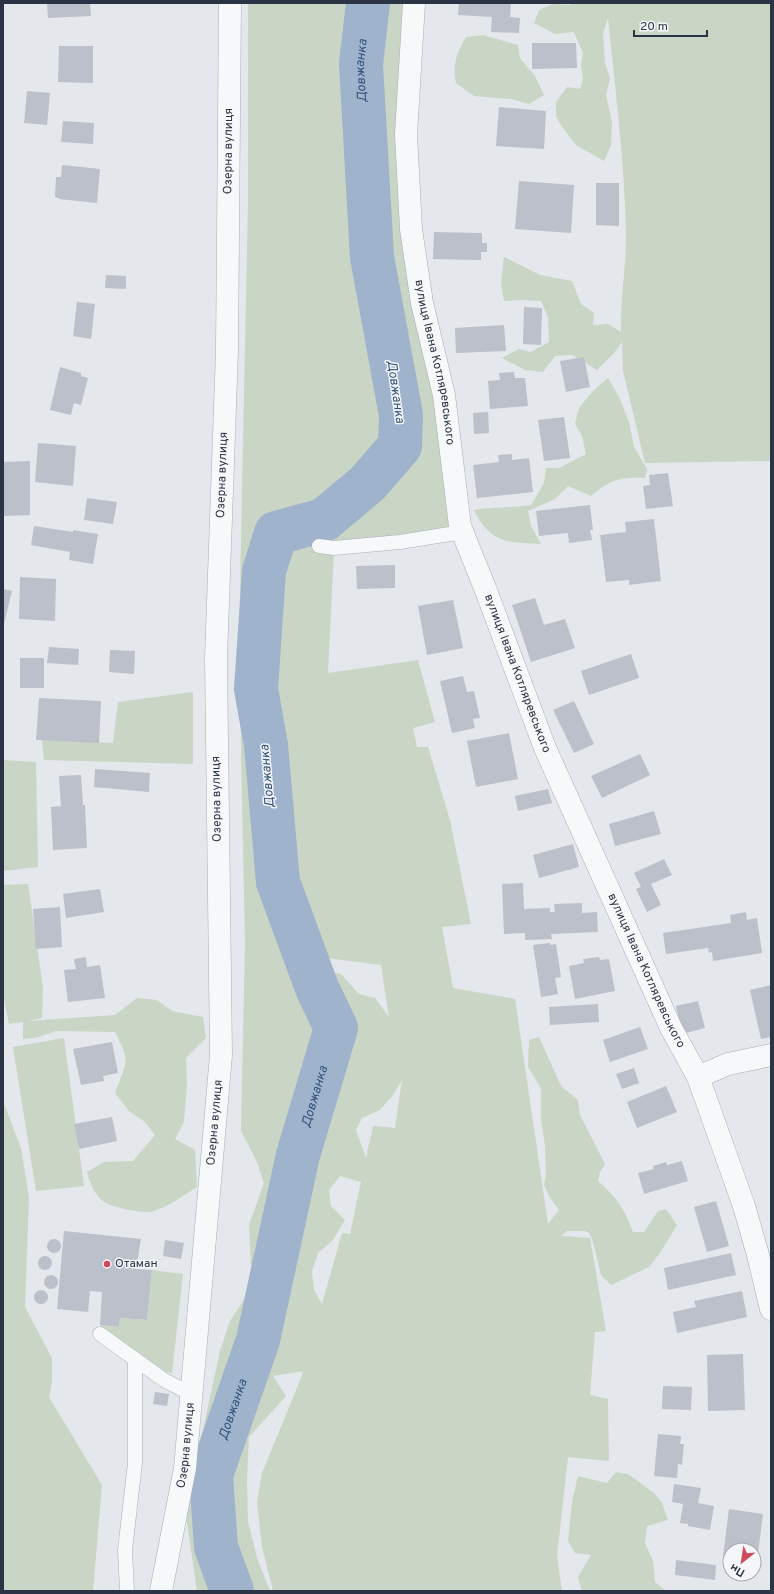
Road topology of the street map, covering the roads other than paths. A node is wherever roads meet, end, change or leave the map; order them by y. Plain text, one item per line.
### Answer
1 (230, 3) edge
2 (414, 3) edge
3 (462, 532) junction
4 (319, 546) dead end
5 (771, 1054) edge
6 (698, 1077) junction
7 (771, 1309) edge
8 (100, 1334) dead end
9 (135, 1359) junction
10 (191, 1394) junction
11 (127, 1591) edge
12 (161, 1591) edge

1 - 10 street, Озерна вулиця
2 - 3 street, вулиця Івана Котляревського
3 - 4 lane
3 - 6 street, вулиця Івана Котляревського
5 - 6 street
6 - 7 street, вулиця Івана Котляревського
8 - 9 lane
9 - 10 lane
9 - 11 lane
10 - 12 street, Озерна вулиця

